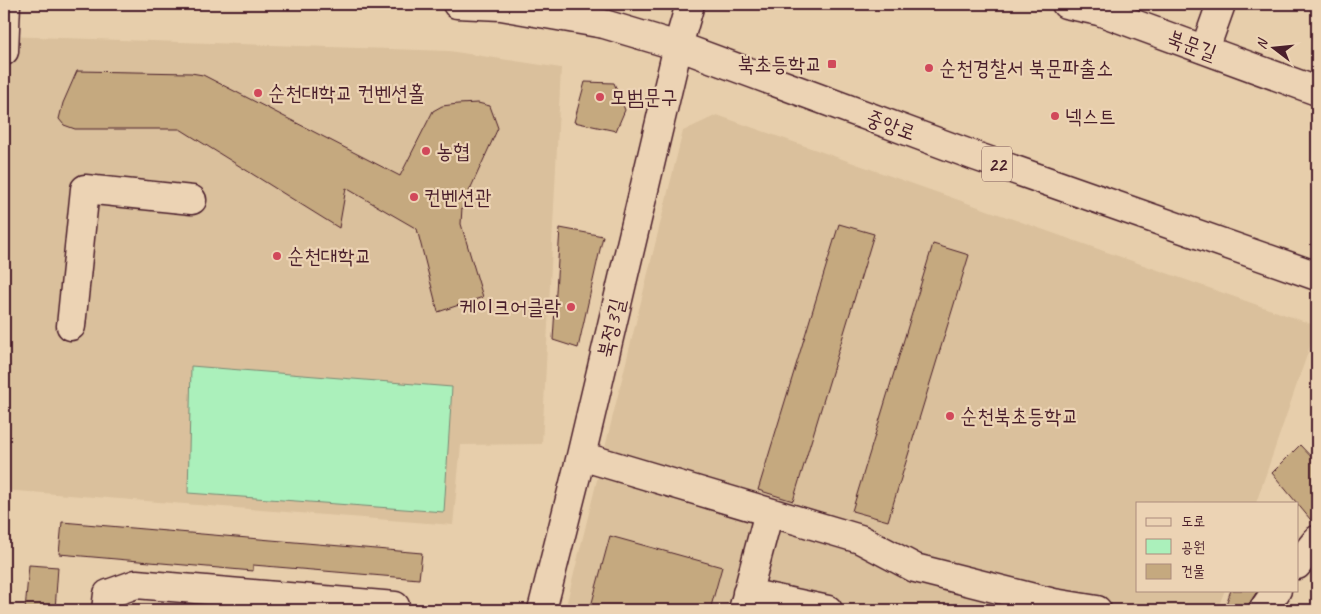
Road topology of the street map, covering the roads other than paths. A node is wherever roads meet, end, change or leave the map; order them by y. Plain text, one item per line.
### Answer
1 (6, 4) edge
2 (457, 4) edge
3 (690, 4) edge
4 (1066, 4) edge
5 (1221, 4) edge
6 (501, 5) edge
7 (678, 46) junction
8 (1205, 49) junction
9 (4, 51) edge
10 (1317, 91) edge
11 (192, 200) dead end
12 (1317, 276) edge
13 (71, 326) dead end
14 (581, 456) junction
15 (769, 512) junction
16 (1317, 540) edge
17 (1298, 564) edge
18 (1276, 592) edge
19 (745, 602) edge
20 (106, 610) edge
21 (394, 610) edge
22 (542, 610) edge
23 (828, 610) edge
24 (1096, 610) edge
25 (1263, 610) edge

1 - 9 street
2 - 6 street, 중앙로 / 22
3 - 7 street, 북정3길
4 - 8 street, 북문길
5 - 8 street
6 - 7 street, 중앙로 / 22
7 - 12 street, 중앙로 / 22
7 - 14 street, 북정3길
8 - 10 street, 북문길
11 - 13 street
14 - 15 street
14 - 22 street, 북정3길
15 - 19 street
15 - 24 street
16 - 17 street
18 - 25 street
19 - 23 street
20 - 21 street

